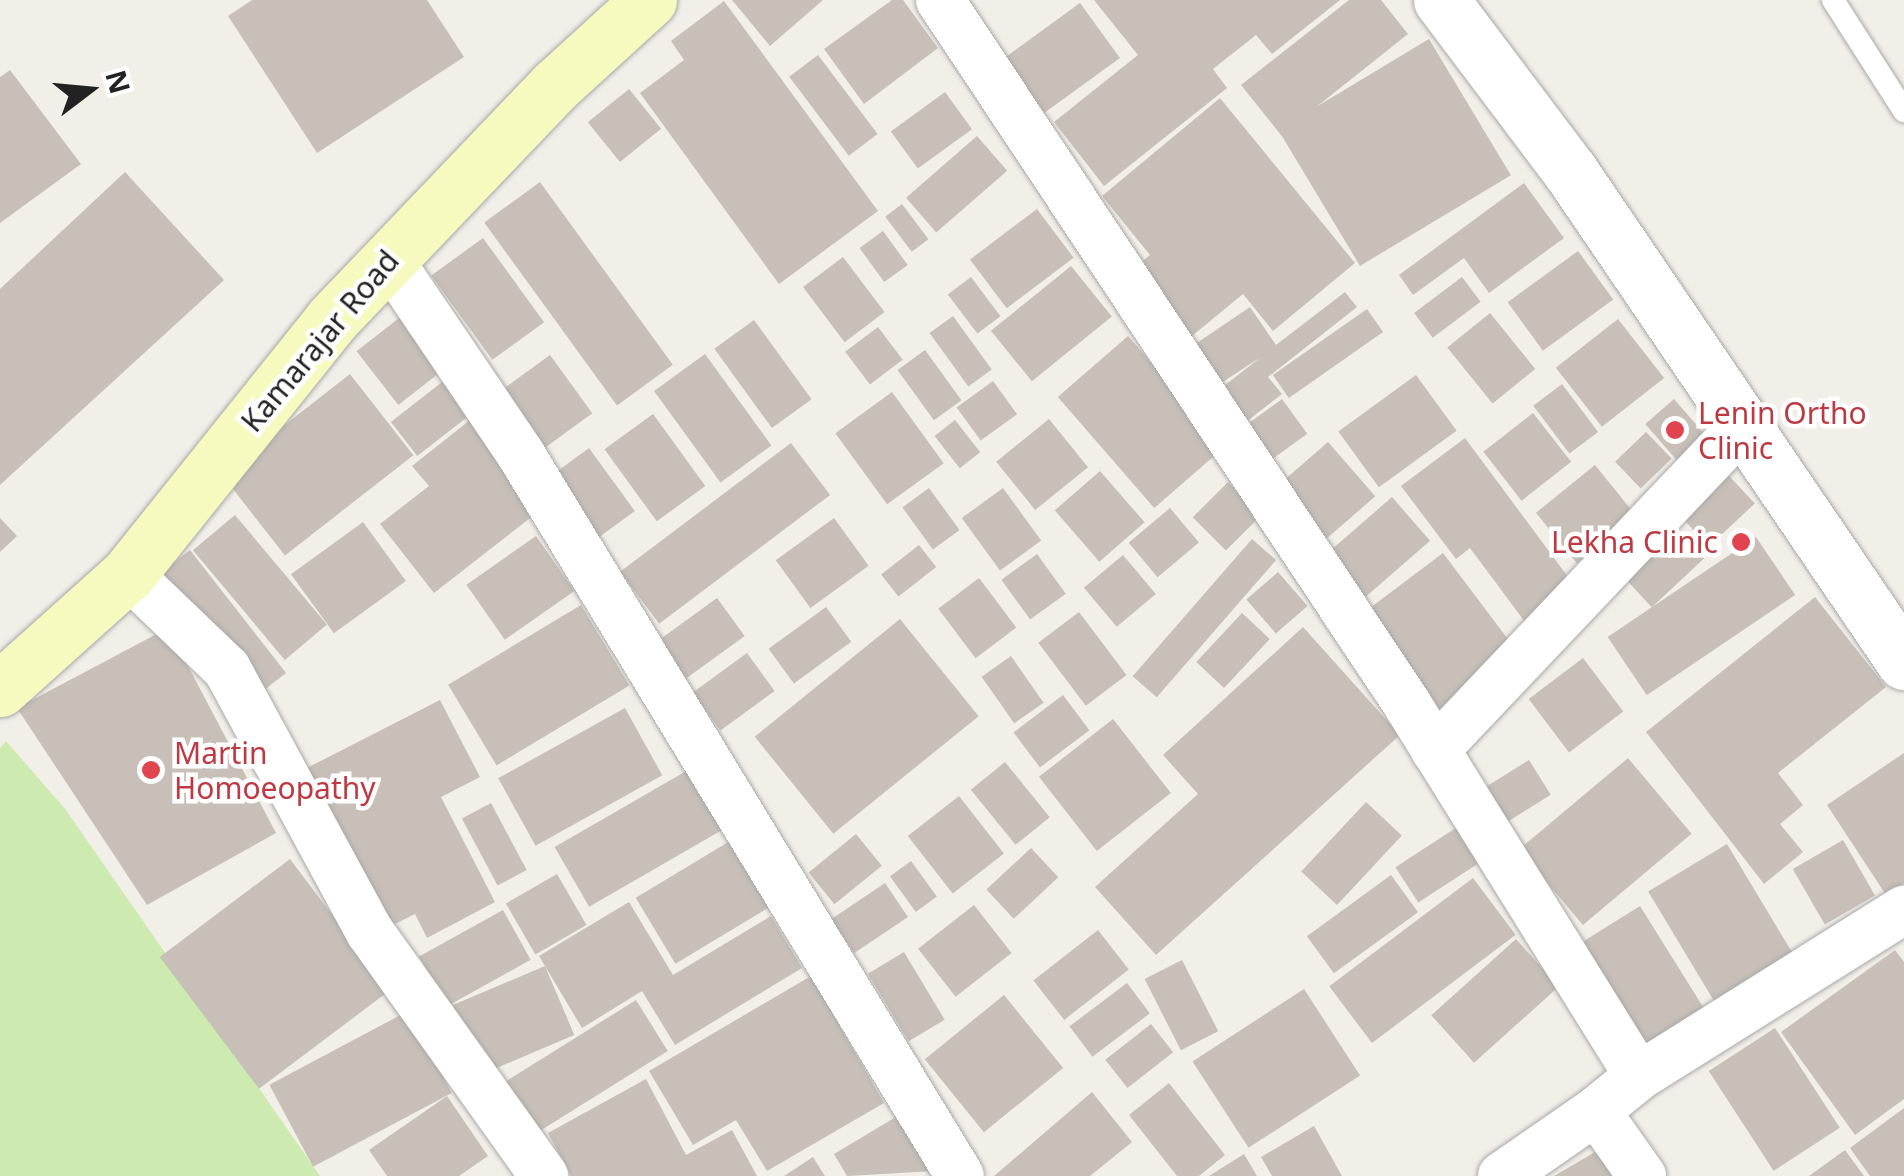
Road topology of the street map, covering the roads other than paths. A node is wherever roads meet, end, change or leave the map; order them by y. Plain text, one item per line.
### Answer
1 (649, 0) edge
2 (940, 0) edge
3 (1441, 0) edge
4 (1833, 0) edge
5 (1904, 112) edge
6 (388, 258) junction
7 (1742, 426) junction
8 (128, 574) junction
9 (1904, 662) edge
10 (0, 689) edge
11 (1435, 750) junction
12 (1904, 910) edge
13 (1639, 1076) junction
14 (1596, 1111) junction
15 (544, 1176) edge
16 (960, 1176) edge
17 (1502, 1176) edge
18 (1642, 1176) edge

1 - 6 main road, Kamarajar Road
2 - 11 street
3 - 7 street
4 - 5 lane
6 - 8 main road, Kamarajar Road
6 - 16 street
7 - 9 street
7 - 11 street
8 - 10 main road, Kamarajar Road
8 - 15 street
11 - 13 street
12 - 13 street
13 - 14 street
14 - 17 street
14 - 18 street

